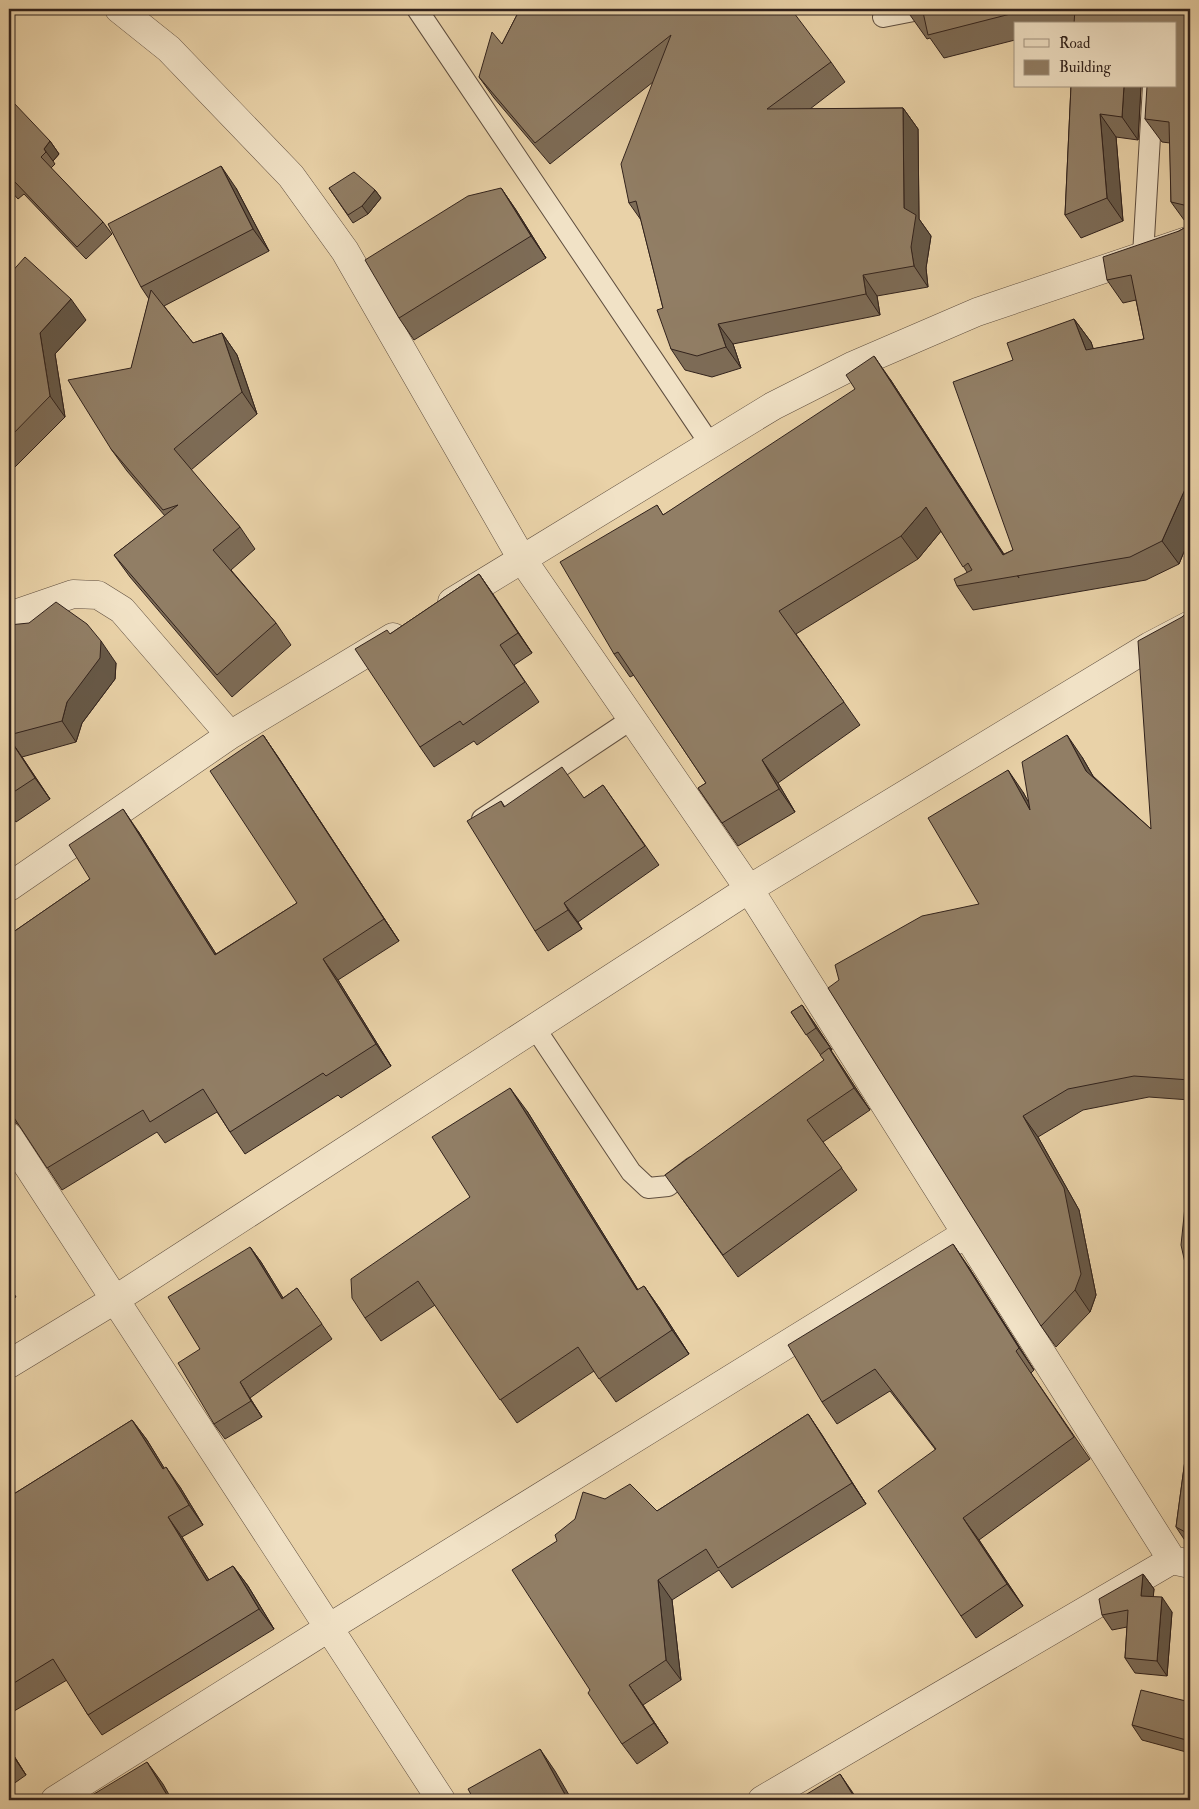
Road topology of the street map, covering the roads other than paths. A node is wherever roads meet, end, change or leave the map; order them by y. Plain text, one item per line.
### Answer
1 (120, 9) edge
2 (417, 9) edge
3 (924, 9) edge
4 (883, 17) dead end
5 (1153, 88) edge
6 (1190, 240) edge
7 (1143, 255) junction
8 (710, 444) junction
9 (522, 559) junction
10 (9, 616) edge
11 (1190, 625) edge
12 (632, 719) junction
13 (230, 735) junction
14 (473, 825) edge
15 (9, 887) edge
16 (749, 889) junction
17 (535, 1028) junction
18 (9, 1137) edge
19 (708, 1156) edge
20 (967, 1233) junction
21 (116, 1299) junction
22 (9, 1364) edge
23 (1181, 1562) edge
24 (330, 1626) junction
25 (55, 1800) edge
26 (441, 1800) edge
27 (762, 1800) edge

1 - 9 street
2 - 8 lane
3 - 4 lane
5 - 7 lane
6 - 7 street
7 - 8 street
8 - 9 street
9 - 12 street
9 - 13 street
10 - 13 street
11 - 16 street
12 - 14 lane
12 - 16 street
13 - 15 street
16 - 17 street
16 - 20 street
17 - 19 lane
17 - 21 street
18 - 21 street
20 - 23 street
20 - 24 street
21 - 22 street
21 - 24 street
23 - 27 street
24 - 25 street
24 - 26 street

